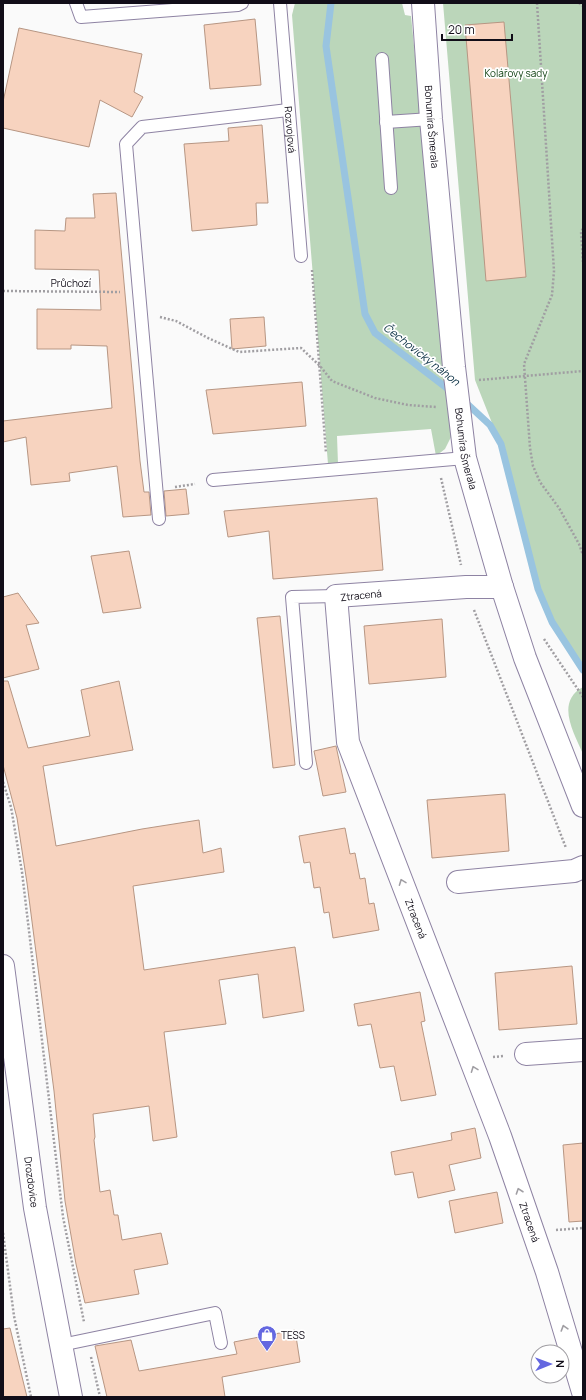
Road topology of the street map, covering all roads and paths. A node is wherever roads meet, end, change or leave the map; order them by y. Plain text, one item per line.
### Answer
1 (76, 3) edge
2 (242, 3) edge
3 (280, 3) edge
4 (424, 3) edge
5 (537, 3) edge
6 (579, 3) edge
7 (583, 6) edge
8 (382, 59) dead end
9 (288, 110) junction
10 (431, 119) junction
11 (386, 122) junction
12 (391, 188) dead end
13 (583, 229) edge
14 (301, 256) joint
15 (583, 262) edge
16 (3, 291) edge
17 (139, 292) junction
18 (141, 312) junction
19 (320, 366) junction
20 (583, 371) edge
21 (524, 375) junction
22 (475, 380) dead end
23 (459, 408) junction
24 (465, 458) junction
25 (437, 461) junction
26 (328, 469) junction
27 (212, 480) joint
28 (156, 489) junction
29 (159, 519) dead end
30 (583, 555) edge
31 (466, 587) junction
32 (502, 587) junction
33 (336, 596) junction
34 (306, 763) dead end
35 (3, 782) edge
36 (583, 806) edge
37 (579, 869) edge
38 (458, 882) dead end
39 (3, 966) edge
40 (583, 1050) edge
41 (526, 1054) joint
42 (470, 1058) junction
43 (3, 1233) edge
44 (87, 1339) junction
45 (220, 1343) dead end
46 (61, 1345) junction
47 (583, 1392) edge
48 (31, 1397) edge
49 (71, 1397) edge
50 (100, 1397) edge

1 - 2 lane
3 - 9 lane, Rozvojová
4 - 10 street, Bohumíra Šmerala
5 - 21 path
6 - 7 path
8 - 11 lane
9 - 14 lane, Rozvojová
9 - 17 lane
10 - 11 lane
10 - 23 street, Bohumíra Šmerala
11 - 12 lane
13 - 15 path
14 - 19 path
16 - 17 path, Průchozí
17 - 18 lane
18 - 19 path
18 - 28 lane
19 - 23 path
19 - 26 path
20 - 21 path
21 - 22 path
21 - 30 path
23 - 24 street, Bohumíra Šmerala
24 - 25 lane
24 - 32 street, Bohumíra Šmerala
25 - 26 lane
25 - 31 path
26 - 27 lane
27 - 28 path
28 - 29 lane
31 - 32 street, Ztracená
31 - 33 street, Ztracená
31 - 37 path
32 - 36 street, Bohumíra Šmerala
33 - 34 lane
42 -> 33 street, Ztracená
35 - 44 path
37 - 38 street
39 - 46 street, Drozdovice
40 - 41 street
41 - 42 path
47 -> 42 street, Ztracená
43 - 48 path
44 - 45 lane
44 - 46 lane
44 - 50 path
46 - 49 street, Drozdovice

